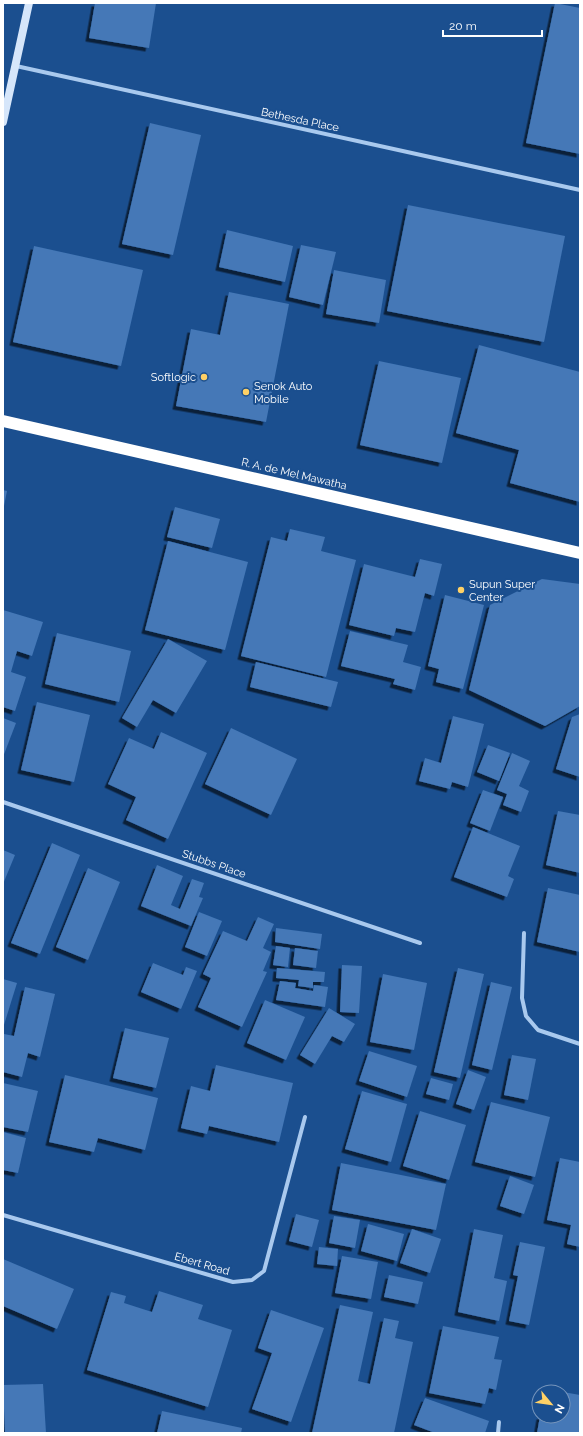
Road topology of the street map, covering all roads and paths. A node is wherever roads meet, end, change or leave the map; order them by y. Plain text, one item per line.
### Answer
1 (29, 3) edge
2 (16, 66) junction
3 (3, 122) edge
4 (580, 190) edge
5 (3, 422) edge
6 (580, 553) edge
7 (3, 802) edge
8 (524, 933) dead end
9 (420, 943) dead end
10 (580, 1044) edge
11 (305, 1117) dead end
12 (3, 1215) edge
13 (499, 1422) dead end
14 (498, 1433) edge

1 - 2 main road
2 - 3 main road
2 - 4 street, Bethesda Place
5 - 6 highway, R. A. de Mel Mawatha
7 - 9 street, Stubbs Place
8 - 10 street
11 - 12 street, Ebert Road
13 - 14 street

